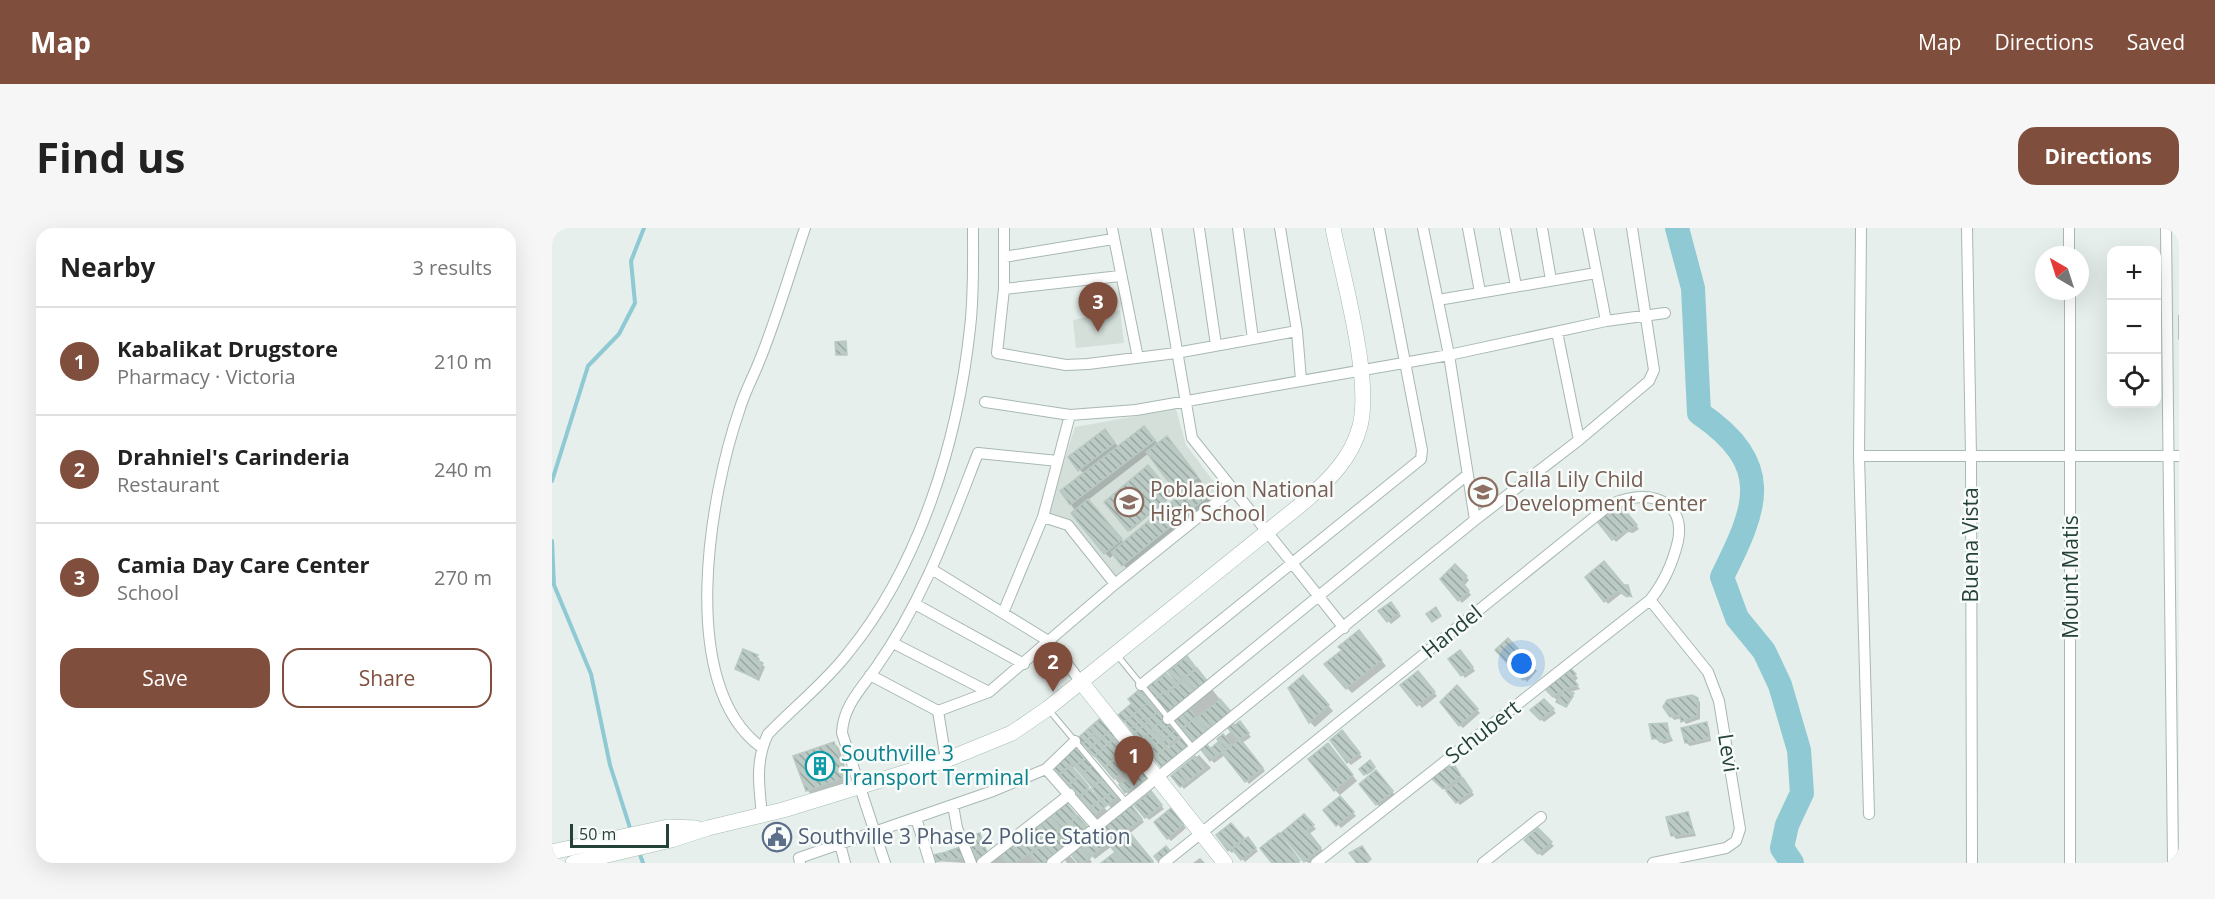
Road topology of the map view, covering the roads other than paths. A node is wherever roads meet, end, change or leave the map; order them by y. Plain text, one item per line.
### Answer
1 (805, 228) edge
2 (973, 228) edge
3 (1004, 228) edge
4 (1156, 228) edge
5 (1199, 228) edge
6 (1238, 228) edge
7 (1280, 228) edge
8 (1333, 228) edge
9 (1379, 228) edge
10 (1423, 228) edge
11 (1468, 228) edge
12 (1505, 228) edge
13 (1542, 228) edge
14 (1588, 228) edge
15 (1632, 228) edge
16 (1861, 228) edge
17 (1966, 228) edge
18 (2069, 228) edge
19 (2166, 228) edge
20 (1112, 233) edge
21 (2069, 246) edge
22 (1004, 256) junction
23 (1596, 273) junction
24 (1120, 276) junction
25 (1551, 280) junction
26 (1516, 286) junction
27 (1004, 289) junction
28 (1480, 292) junction
29 (1438, 300) junction
30 (2070, 300) edge
31 (1665, 313) dead end
32 (1646, 317) junction
33 (1606, 321) junction
34 (1298, 331) junction
35 (1557, 332) junction
36 (1253, 339) junction
37 (1216, 345) junction
38 (1176, 353) junction
39 (1449, 355) junction
40 (1138, 358) junction
41 (1403, 363) junction
42 (1361, 369) junction
43 (1301, 380) junction
44 (1185, 400) junction
45 (985, 402) dead end
46 (1070, 415) junction
47 (1579, 440) junction
48 (1859, 456) junction
49 (1971, 456) junction
50 (2173, 456) edge
51 (2071, 458) junction
52 (1058, 461) junction
53 (1467, 475) junction
54 (1232, 490) junction
55 (1043, 517) junction
56 (1475, 520) junction
57 (1266, 533) junction
58 (1290, 564) junction
59 (933, 570) junction
60 (1115, 584) junction
61 (1317, 597) junction
62 (1650, 600) junction
63 (915, 604) junction
64 (1003, 613) junction
65 (1344, 628) junction
66 (1050, 642) junction
67 (893, 643) junction
68 (1116, 654) junction
69 (1024, 664) junction
70 (870, 675) junction
71 (1081, 682) junction
72 (1141, 685) junction
73 (989, 692) junction
74 (1047, 709) junction
75 (938, 711) junction
76 (1168, 719) junction
77 (1076, 741) junction
78 (761, 747) junction
79 (1194, 749) junction
80 (946, 760) junction
81 (1046, 769) junction
82 (1158, 779) junction
83 (858, 786) junction
84 (1070, 794) junction
85 (1127, 802) junction
86 (953, 805) junction
87 (1869, 814) dead end
88 (762, 815) junction
89 (916, 818) junction
90 (1540, 818) dead end
91 (1097, 827) junction
92 (875, 832) junction
93 (1201, 834) junction
94 (621, 844) junction
95 (840, 844) junction
96 (552, 852) edge
97 (573, 863) edge
98 (800, 863) edge
99 (845, 863) edge
100 (885, 863) edge
101 (930, 863) edge
102 (970, 863) edge
103 (982, 863) edge
104 (1052, 863) edge
105 (1164, 863) edge
106 (1225, 863) edge
107 (1316, 863) edge
108 (1483, 863) edge
109 (1653, 863) edge
110 (1972, 863) edge
111 (2070, 863) edge
112 (2173, 863) edge

1 - 78 street
2 - 78 street
3 - 22 street
4 - 38 street
5 - 37 street
6 - 36 street
7 - 34 street
8 - 42 street
9 - 41 street
10 - 29 street
11 - 28 street
12 - 26 street
13 - 25 street
14 - 23 street
15 - 32 street
16 - 48 street
17 - 49 street, Buena Vista
18 - 21 street
19 - 50 street
20 - 22 street
20 - 24 street
22 - 27 street
23 - 25 street
23 - 33 street
24 - 27 street
24 - 40 street
25 - 26 street
26 - 28 street
27 - 40 street
28 - 29 street
29 - 39 street
30 - 51 street, Mount Matis
31 - 32 street
32 - 33 street
32 - 47 street
33 - 35 street
34 - 36 street
34 - 43 street
35 - 39 street
35 - 47 street
36 - 37 street
37 - 38 street
38 - 40 street
38 - 44 street
39 - 41 street
39 - 53 street
41 - 42 street
41 - 58 street
42 - 43 street
42 - 57 street
43 - 44 street
44 - 46 street
44 - 54 street
45 - 46 street
46 - 52 street
47 - 56 street
48 - 49 street
48 - 87 street
49 - 51 street
49 - 110 street, Buena Vista
50 - 51 street
50 - 112 street
51 - 111 street, Mount Matis
52 - 55 street
52 - 59 street
53 - 56 street
53 - 61 street
54 - 57 street
54 - 60 street
55 - 60 street
55 - 64 street
56 - 65 street
57 - 58 street
57 - 68 street
58 - 61 street
58 - 72 street
59 - 63 street
59 - 64 street
60 - 66 street
61 - 65 street
61 - 76 street
62 - 93 street, Handel
62 - 107 street, Schubert
62 - 109 street, Levi
63 - 67 street
63 - 69 street
64 - 66 street
65 - 79 street
66 - 69 street
66 - 71 street
67 - 70 street
67 - 73 street
68 - 71 street
68 - 72 lane
69 - 73 street
70 - 75 street
70 - 83 street
71 - 74 street
71 - 82 street
72 - 76 lane
73 - 75 street
74 - 77 lane
74 - 80 street
75 - 80 street
76 - 79 lane
77 - 81 street
77 - 85 lane
78 - 88 street
79 - 82 street
80 - 83 street
81 - 84 street
81 - 86 street
82 - 85 street
82 - 93 street
83 - 88 street
83 - 92 street
84 - 91 street
84 - 103 street
85 - 91 street
86 - 89 street
86 - 102 street
88 - 94 street
89 - 92 street
89 - 101 street
90 - 108 street
91 - 104 street
92 - 95 street
92 - 100 street
93 - 105 street, Handel
93 - 106 street
94 - 96 street
94 - 97 street
95 - 98 street
95 - 99 street

